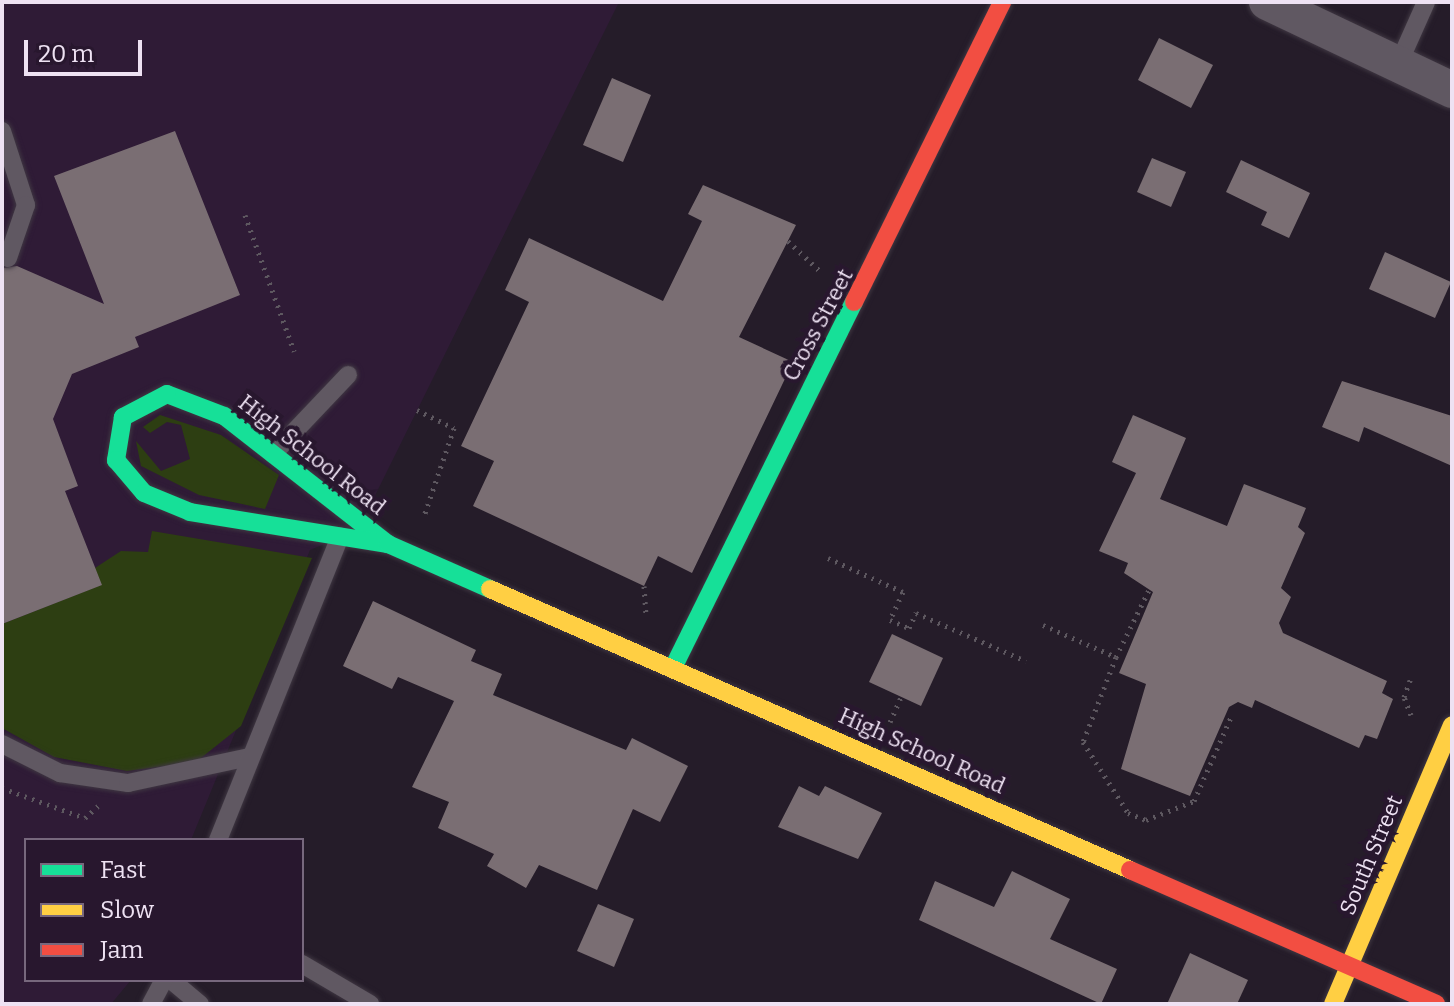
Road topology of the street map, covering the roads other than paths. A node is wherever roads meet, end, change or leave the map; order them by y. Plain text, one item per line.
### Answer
1 (1002, 2) edge
2 (1267, 2) edge
3 (1426, 2) edge
4 (1398, 65) junction
5 (1452, 90) edge
6 (2, 131) edge
7 (8, 258) dead end
8 (348, 375) dead end
9 (273, 454) junction
10 (340, 537) junction
11 (388, 544) junction
12 (673, 668) junction
13 (1452, 725) edge
14 (2, 744) edge
15 (249, 757) junction
16 (219, 838) edge
17 (304, 965) edge
18 (1350, 965) junction
19 (163, 982) edge
20 (173, 982) edge
21 (151, 1004) edge
22 (200, 1004) edge
23 (370, 1004) edge
24 (1333, 1004) edge
25 (1436, 1004) edge

1 - 12 street, Cross Street
2 - 4 street
3 - 4 lane
4 - 5 street
6 - 7 lane
8 - 9 lane
9 - 10 street, High School Road
9 - 11 street, High School Road
10 - 11 street, High School Road
10 - 15 lane
11 - 12 street, High School Road
12 - 18 street, High School Road
13 - 18 street, South Street
14 - 15 lane
15 - 16 lane
17 - 23 lane
18 - 24 street, South Street
18 - 25 street, High School Road
19 - 21 lane
20 - 22 lane

